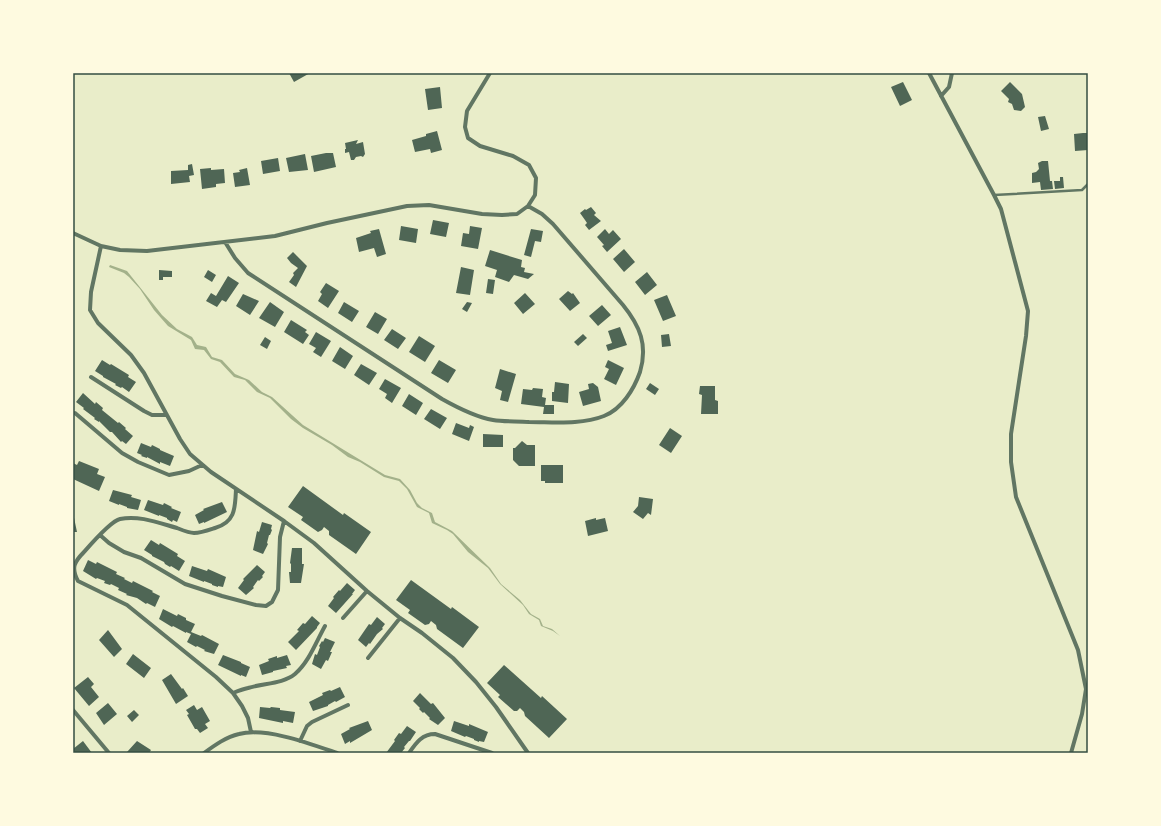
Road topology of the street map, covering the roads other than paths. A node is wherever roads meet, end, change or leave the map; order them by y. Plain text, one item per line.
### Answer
1 (490, 73) edge
2 (929, 73) edge
3 (952, 73) edge
4 (942, 96) junction
5 (1088, 184) edge
6 (994, 195) junction
7 (528, 206) junction
8 (73, 233) edge
9 (225, 242) junction
10 (102, 246) junction
11 (91, 377) dead end
12 (75, 413) dead end
13 (167, 415) junction
14 (202, 465) junction
15 (236, 489) junction
16 (284, 520) junction
17 (100, 535) junction
18 (367, 591) junction
19 (343, 618) dead end
20 (400, 618) junction
21 (325, 626) dead end
22 (368, 658) dead end
23 (233, 693) junction
24 (348, 705) dead end
25 (73, 710) edge
26 (251, 732) junction
27 (300, 741) junction
28 (109, 753) edge
29 (204, 753) edge
30 (337, 753) edge
31 (409, 753) edge
32 (492, 753) edge
33 (528, 753) edge
34 (1071, 753) edge

1 - 7 street
2 - 4 street
3 - 4 street
4 - 6 street
5 - 6 lane
6 - 34 street
7 - 9 street
7 - 9 street
8 - 10 street
9 - 10 street
10 - 13 street
11 - 13 street
12 - 14 street
13 - 14 street
14 - 15 street
15 - 16 street
15 - 17 street
16 - 17 street
16 - 18 street
17 - 23 street
18 - 19 street
18 - 20 street
20 - 22 street
20 - 33 street
21 - 23 street
23 - 26 street
24 - 27 street
25 - 28 street
26 - 27 street
26 - 29 street
27 - 30 street
31 - 32 street

